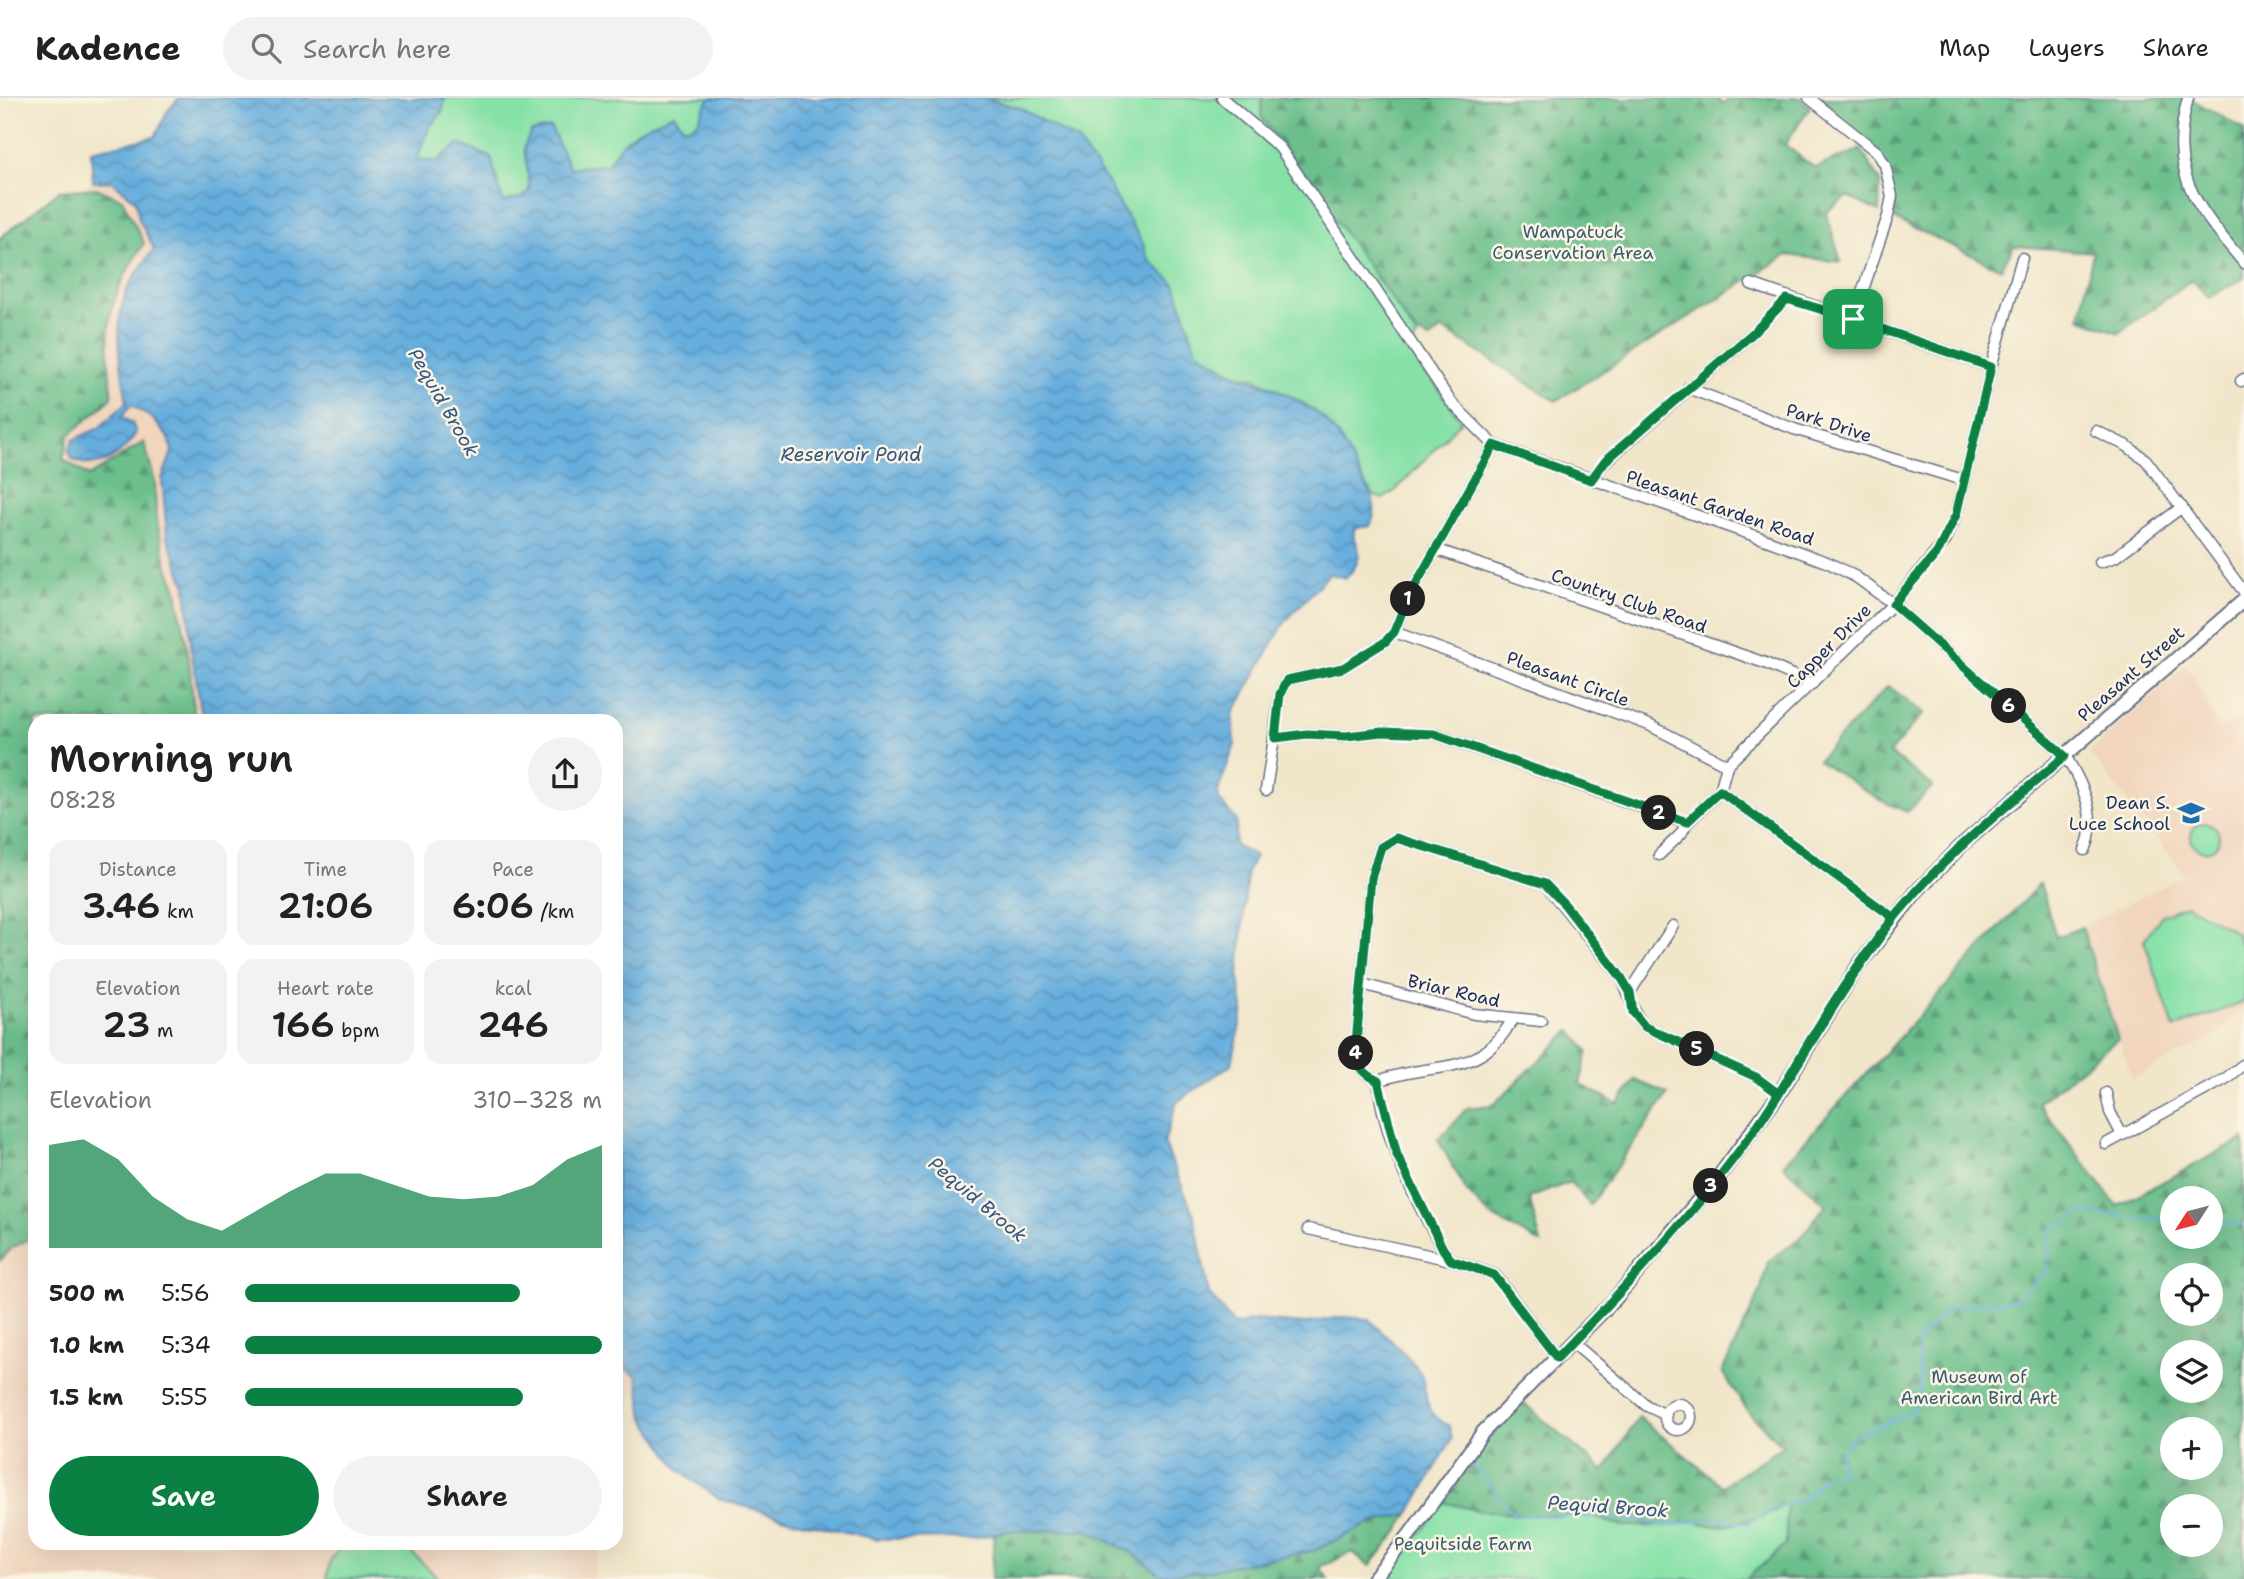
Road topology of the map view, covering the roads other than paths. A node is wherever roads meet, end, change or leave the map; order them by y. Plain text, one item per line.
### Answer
1 (1222, 98) edge
2 (1809, 98) edge
3 (2188, 98) edge
4 (2022, 258) dead end
5 (2244, 263) edge
6 (1751, 284) dead end
7 (1787, 299) junction
8 (1853, 319) junction
9 (1991, 367) junction
10 (1688, 388) junction
11 (2096, 431) dead end
12 (1494, 445) junction
13 (1591, 480) junction
14 (1963, 480) junction
15 (2182, 507) junction
16 (1435, 549) junction
17 (2100, 562) dead end
18 (2244, 592) edge
19 (2244, 600) edge
20 (1893, 604) junction
21 (1394, 632) junction
22 (1812, 684) junction
23 (1275, 738) junction
24 (2065, 756) junction
25 (1727, 765) junction
26 (1266, 790) dead end
27 (1720, 791) junction
28 (1687, 822) junction
29 (2085, 850) dead end
30 (1659, 855) dead end
31 (1894, 918) junction
32 (1673, 926) dead end
33 (1362, 984) junction
34 (1630, 992) junction
35 (1512, 1020) junction
36 (1541, 1021) dead end
37 (2244, 1064) edge
38 (1378, 1081) junction
39 (2106, 1093) dead end
40 (1779, 1094) junction
41 (2122, 1135) junction
42 (2106, 1144) dead end
43 (1307, 1229) dead end
44 (1451, 1260) junction
45 (1573, 1342) junction
46 (1557, 1358) junction
47 (1666, 1415) dead end
48 (1373, 1579) edge

1 - 12 street, Pleasant Garden Road
2 - 8 street
3 - 5 street
4 - 9 street, Capper Drive
6 - 7 street
7 - 8 street
7 - 10 street
8 - 9 street
9 - 14 street, Capper Drive
10 - 13 street
10 - 14 street, Park Drive
11 - 15 street
12 - 13 street, Pleasant Garden Road
12 - 16 street
13 - 20 street, Pleasant Garden Road
14 - 20 street, Capper Drive
15 - 17 street
15 - 18 street
16 - 21 street
16 - 22 street, Country Club Road
19 - 24 main road, Pleasant Street
20 - 22 street, Capper Drive
20 - 24 street, Pleasant Garden Road
21 - 23 street
21 - 25 street, Pleasant Circle
22 - 25 street, Capper Drive
23 - 26 street
23 - 28 street
24 - 29 street, Pleasant Garden Road
24 - 31 main road, Pleasant Street
25 - 27 street
27 - 28 street
27 - 31 street
28 - 30 street
31 - 40 main road, Pleasant Street
32 - 34 street
33 - 34 street
33 - 35 street, Briar Road
33 - 38 street
34 - 40 street
35 - 36 street, Briar Road
35 - 38 street
37 - 41 street
38 - 44 street
39 - 41 street
40 - 45 main road, Pleasant Street
41 - 42 street
43 - 44 street
44 - 46 street
45 - 46 main road, Pleasant Street
45 - 47 street
46 - 48 main road, Pleasant Street

